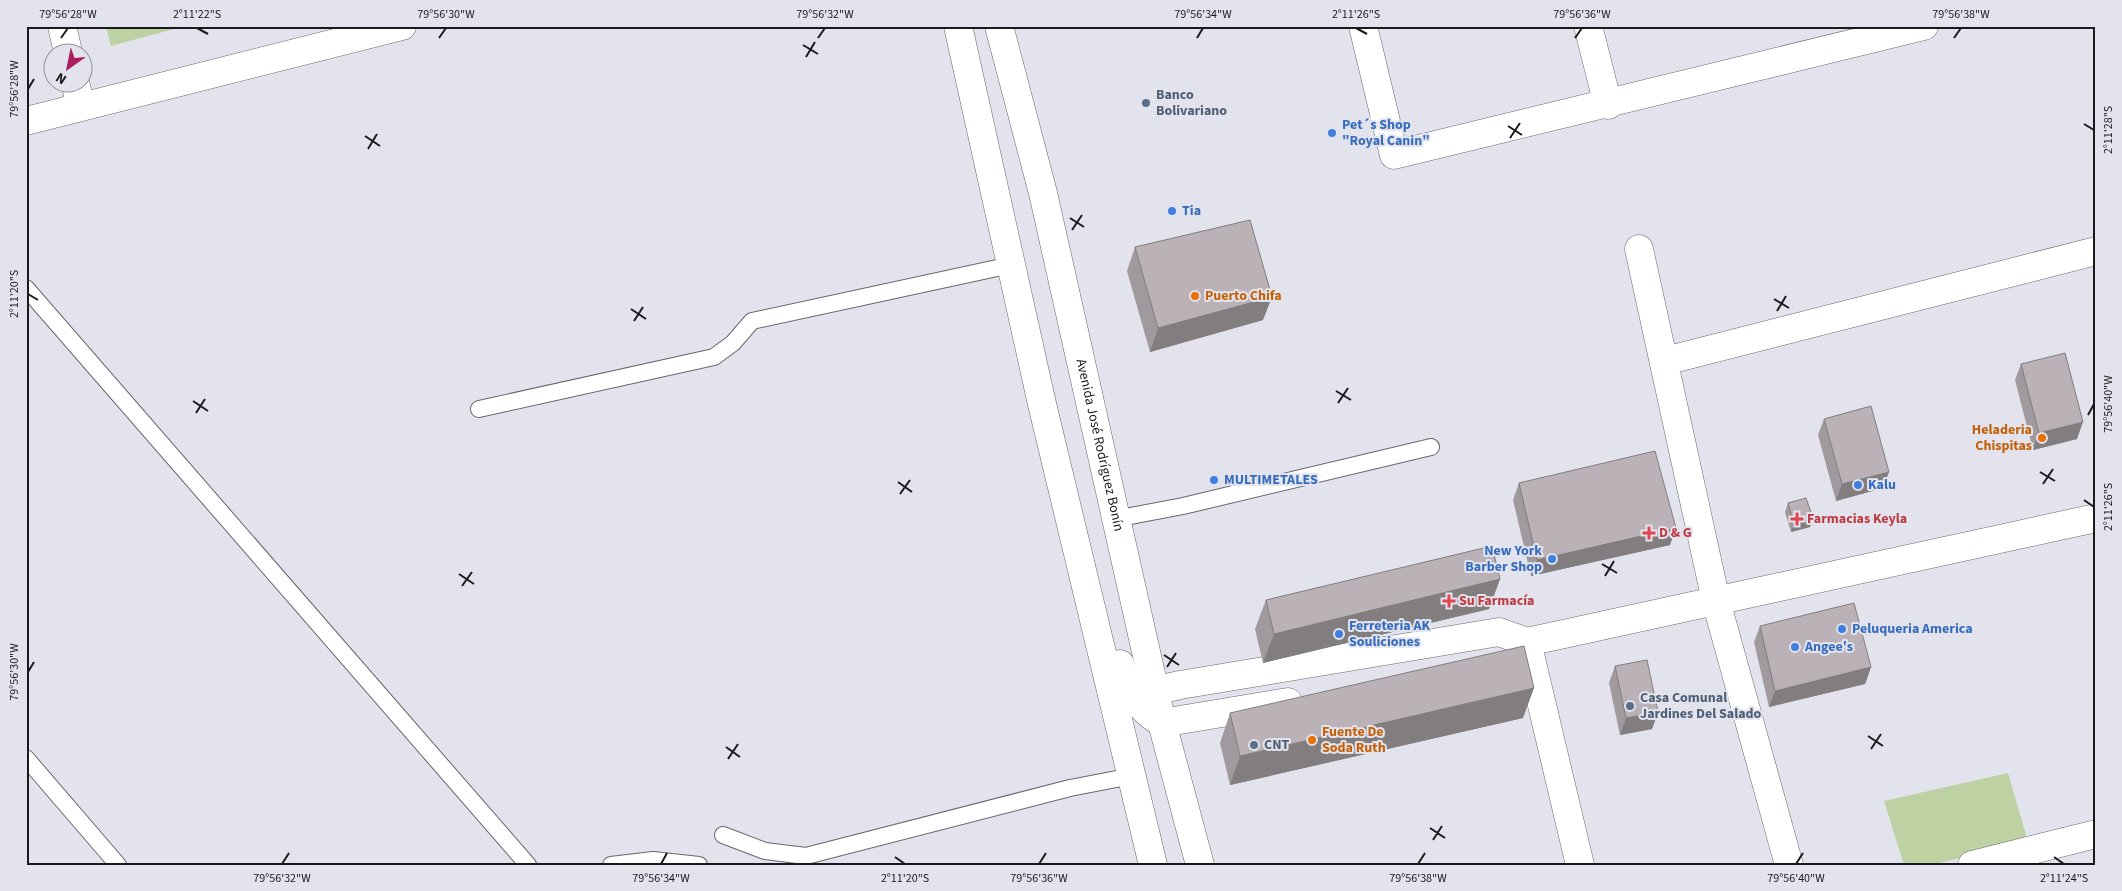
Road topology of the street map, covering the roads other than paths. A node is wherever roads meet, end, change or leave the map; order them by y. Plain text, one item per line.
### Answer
1 (62, 26) edge
2 (402, 26) edge
3 (958, 26) edge
4 (999, 26) edge
5 (1363, 26) edge
6 (1588, 26) edge
7 (1924, 26) edge
8 (66, 42) edge
9 (78, 95) edge
10 (1608, 105) junction
11 (26, 121) edge
12 (1639, 249) dead end
13 (2096, 251) edge
14 (1012, 265) junction
15 (26, 288) edge
16 (1665, 361) junction
17 (479, 409) dead end
18 (1431, 447) dead end
19 (2096, 518) edge
20 (1115, 519) junction
21 (1716, 601) junction
22 (1527, 642) junction
23 (1504, 665) edge
24 (1133, 696) junction
25 (1313, 698) edge
26 (1162, 723) junction
27 (26, 758) edge
28 (1132, 776) junction
29 (2096, 834) edge
30 (723, 836) dead end
31 (808, 860) edge
32 (523, 863) edge
33 (118, 865) edge
34 (611, 865) edge
35 (699, 865) edge
36 (1153, 865) edge
37 (1200, 865) edge
38 (1580, 865) edge
39 (1789, 865) edge
40 (1972, 865) edge

1 - 8 street
2 - 9 street
3 - 14 street, Avenida José Rodríguez Bonín
4 - 20 street, Avenida José Rodríguez Bonín
5 - 10 street
6 - 10 street
7 - 10 street
9 - 11 street
12 - 16 street
13 - 16 street
14 - 17 lane
14 - 24 street, Avenida José Rodríguez Bonín
15 - 32 lane
16 - 21 street
18 - 20 lane
19 - 21 street
20 - 24 street, Avenida José Rodríguez Bonín
21 - 22 street
21 - 39 street
22 - 23 street
22 - 24 street
22 - 38 street
24 - 26 street, Avenida José Rodríguez Bonín
24 - 28 street, Avenida José Rodríguez Bonín
25 - 26 street
26 - 37 street, Avenida José Rodríguez Bonín
27 - 33 lane
28 - 31 lane
28 - 36 street, Avenida José Rodríguez Bonín
29 - 40 street
30 - 31 lane
34 - 35 lane

